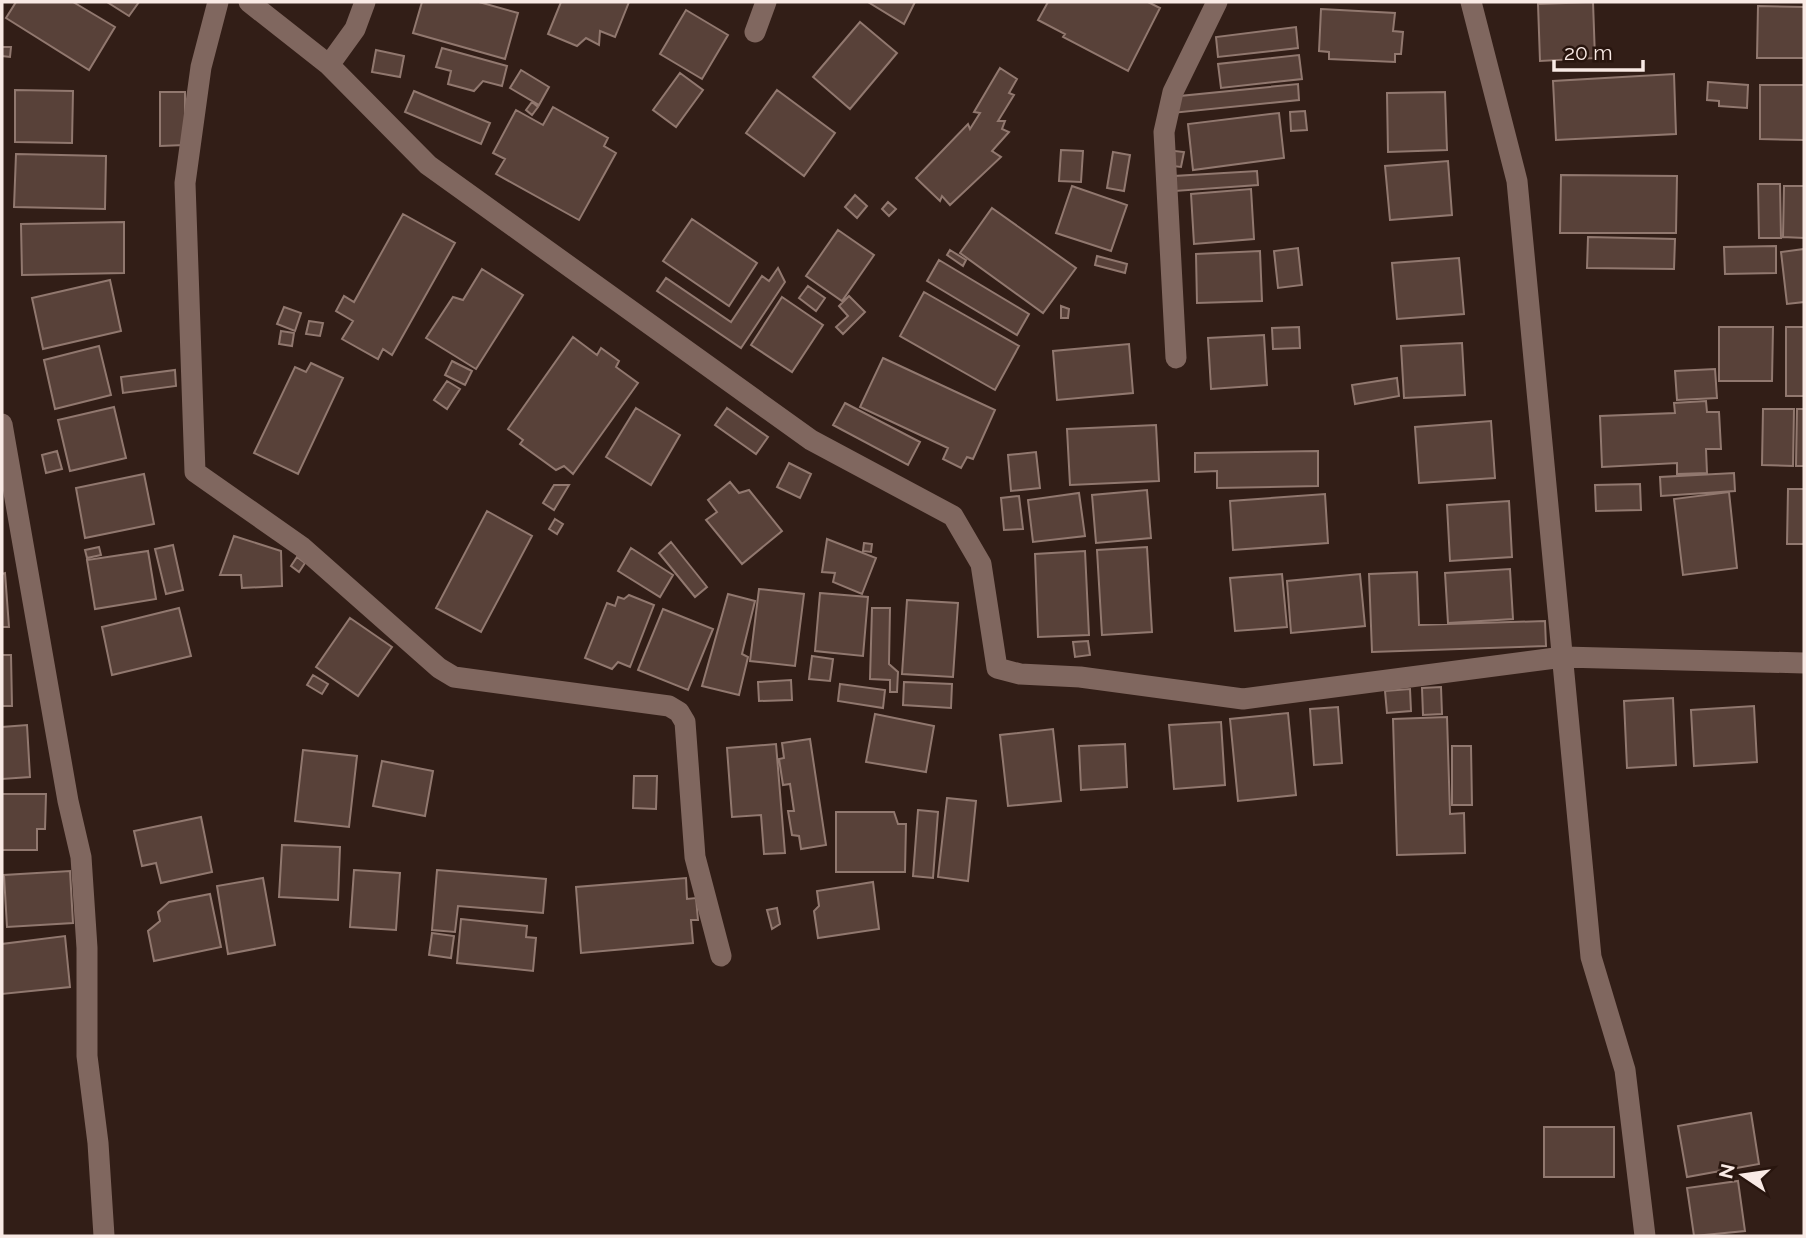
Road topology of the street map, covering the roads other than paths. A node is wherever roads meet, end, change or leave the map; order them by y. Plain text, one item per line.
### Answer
1 (218, 2) edge
2 (249, 2) edge
3 (365, 2) edge
4 (766, 2) edge
5 (1217, 2) edge
6 (1471, 2) edge
7 (755, 32) dead end
8 (329, 65) junction
9 (1176, 358) dead end
10 (2, 425) edge
11 (1563, 657) junction
12 (1804, 663) edge
13 (721, 956) dead end
14 (104, 1236) edge
15 (1644, 1236) edge

1 - 13 street
2 - 8 street
3 - 8 street
4 - 7 street
5 - 9 street
6 - 11 street
8 - 11 street
10 - 14 street
11 - 12 street
11 - 15 street

